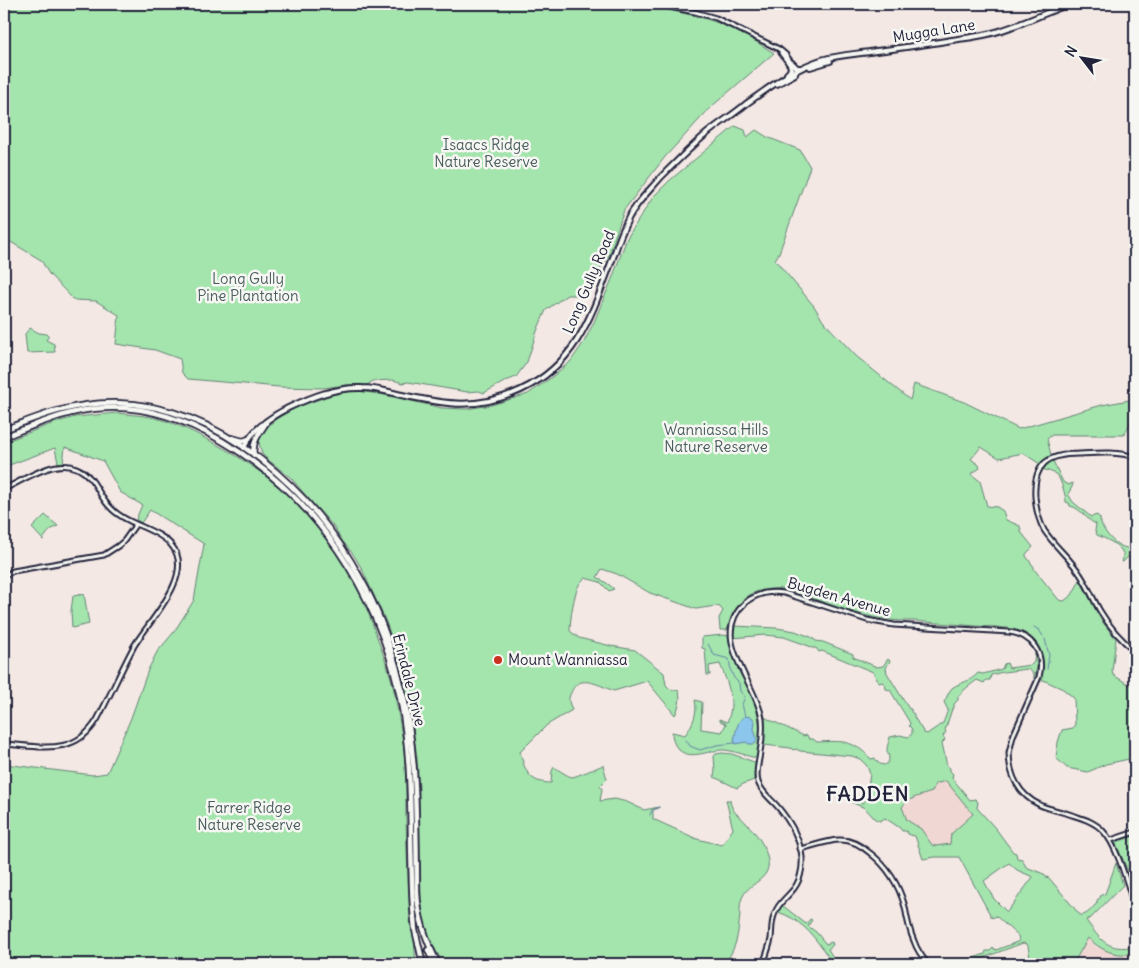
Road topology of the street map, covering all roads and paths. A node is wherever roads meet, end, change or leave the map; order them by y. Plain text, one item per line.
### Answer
1 (654, 4) edge
2 (1069, 4) edge
3 (856, 54) junction
4 (791, 65) junction
5 (803, 68) junction
6 (795, 73) junction
7 (784, 77) junction
8 (747, 104) junction
9 (275, 415) junction
10 (189, 420) junction
11 (266, 423) junction
12 (5, 429) edge
13 (19, 431) junction
14 (221, 433) junction
15 (4, 437) edge
16 (249, 439) junction
17 (242, 450) junction
18 (254, 455) junction
19 (1135, 457) edge
20 (4, 489) edge
21 (136, 524) junction
22 (4, 576) edge
23 (1135, 651) edge
24 (4, 744) edge
25 (1135, 832) edge
26 (1111, 840) junction
27 (800, 849) junction
28 (414, 892) junction
29 (1135, 908) edge
30 (420, 917) junction
31 (421, 964) edge
32 (434, 964) edge
33 (438, 964) edge
34 (763, 964) edge
35 (928, 964) edge

1 - 4 street
2 - 3 main road, Mugga Lane
3 - 5 main road, Mugga Lane
3 - 6 main road, Mugga Lane
4 - 5 main road
4 - 6 street
4 - 7 main road
5 - 6 main road, Mugga Lane
6 - 7 main road, Long Gully Road
6 - 8 main road, Long Gully Road
7 - 8 main road, Long Gully Road
8 - 9 main road, Long Gully Road
9 - 11 main road, Long Gully Road
9 - 16 main road, Long Gully Road
10 - 12 main road
10 - 13 main road
10 - 14 main road
10 - 17 main road
11 - 17 main road, Long Gully Road
11 - 18 main road
12 - 13 main road
13 - 15 main road
14 - 16 main road
14 - 17 main road
16 - 17 main road, Long Gully Road
17 - 18 main road, Erindale Drive
17 - 28 main road, Erindale Drive
18 - 28 main road, Erindale Drive
19 - 23 street
20 - 21 street
21 - 22 street
21 - 24 street
25 - 26 street
26 - 27 street, Bugden Avenue
26 - 29 street, Bugden Avenue
27 - 34 street, Bugden Avenue
27 - 35 street
28 - 30 main road, Erindale Drive
28 - 31 main road, Erindale Drive
30 - 32 main road
30 - 33 main road, Erindale Drive

